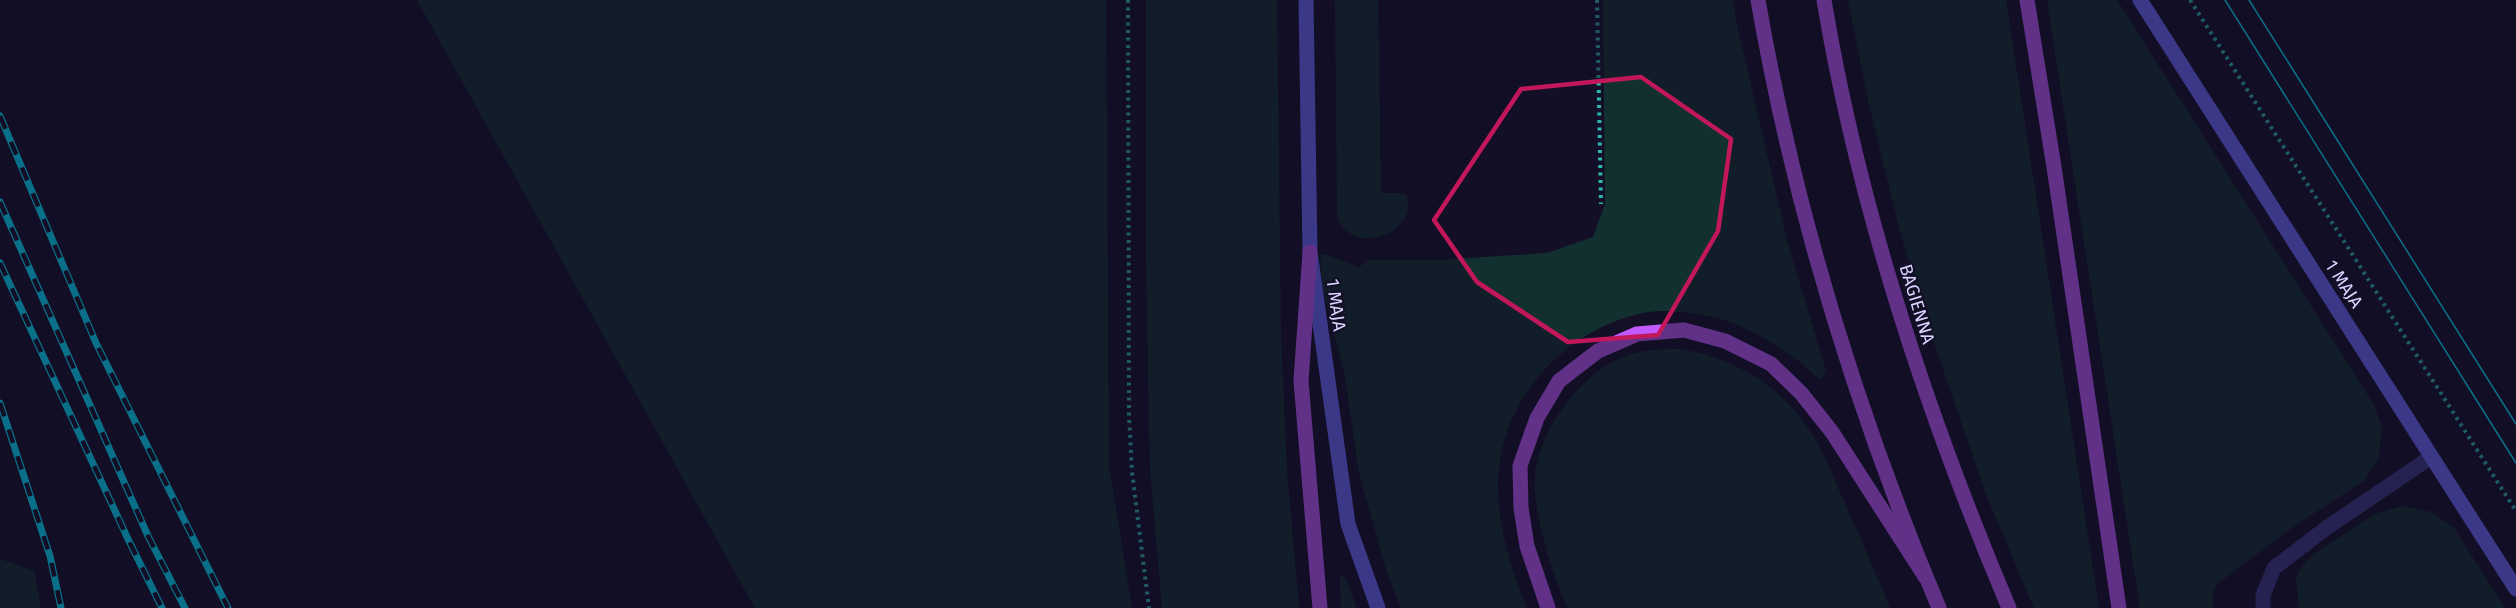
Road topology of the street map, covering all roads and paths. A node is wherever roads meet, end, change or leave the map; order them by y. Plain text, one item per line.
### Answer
1 (1128, 0) edge
2 (1306, 0) edge
3 (1597, 0) edge
4 (1758, 0) edge
5 (1824, 0) edge
6 (2027, 0) edge
7 (2140, 0) edge
8 (2190, 0) edge
9 (1600, 204) dead end
10 (1310, 252) junction
11 (2431, 457) junction
12 (2516, 511) edge
13 (1926, 578) junction
14 (2516, 589) edge
15 (1149, 608) edge
16 (1320, 608) edge
17 (1378, 608) edge
18 (1548, 608) edge
19 (1939, 608) edge
20 (2008, 608) edge
21 (2119, 608) edge
22 (2263, 608) edge

1 - 15 path
2 - 10 street, 1 MAJA
3 - 9 path
4 - 13 main road
5 - 20 main road, BAGIENNA
6 - 21 main road
7 - 11 street, 1 MAJA
8 - 12 path
10 - 16 main road
10 - 17 street, 1 MAJA
11 - 14 street, 1 MAJA
11 - 22 lane
13 - 18 main road
13 - 19 main road

